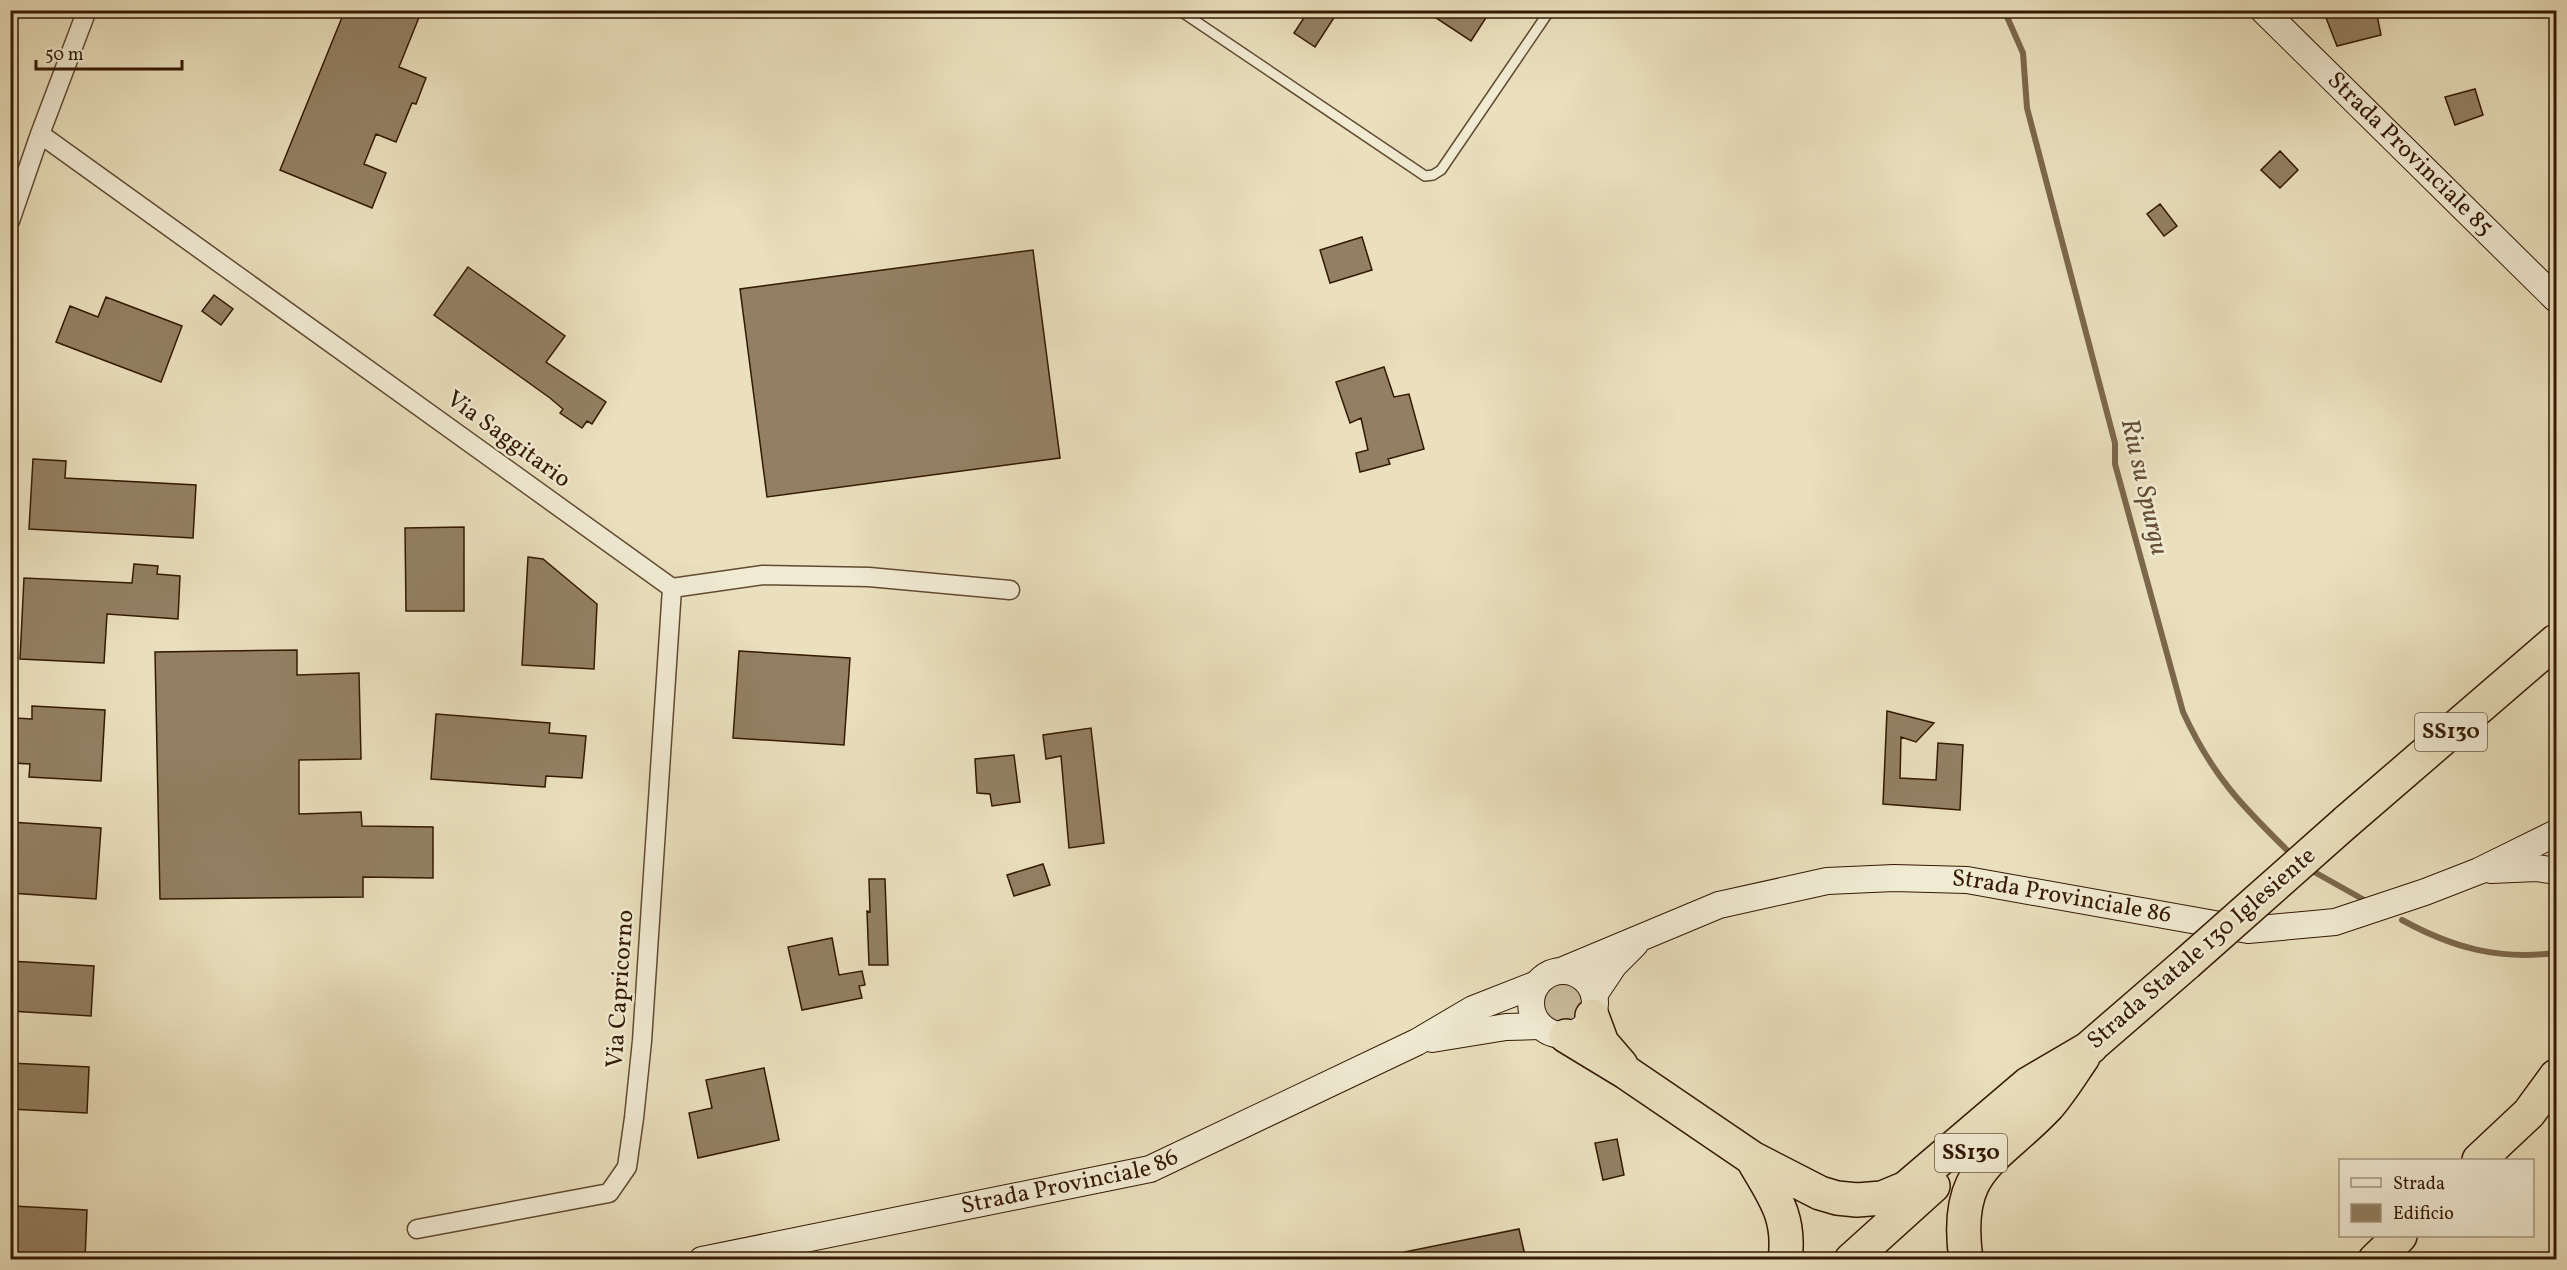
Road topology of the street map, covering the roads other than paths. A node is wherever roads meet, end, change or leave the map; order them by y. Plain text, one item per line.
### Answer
1 (87, 10) edge
2 (1179, 10) edge
3 (1550, 10) edge
4 (2263, 10) edge
5 (40, 134) junction
6 (10, 221) edge
7 (2556, 299) edge
8 (672, 588) junction
9 (1010, 590) dead end
10 (2556, 641) edge
11 (2556, 835) edge
12 (2556, 866) edge
13 (2479, 871) junction
14 (2556, 871) edge
15 (1641, 937) junction
16 (1561, 971) junction
17 (1537, 984) junction
18 (1593, 1006) junction
19 (1553, 1031) junction
20 (1417, 1042) junction
21 (2091, 1047) junction
22 (1628, 1073) junction
23 (2556, 1077) edge
24 (1752, 1158) junction
25 (2481, 1159) edge
26 (417, 1229) dead end
27 (2399, 1237) edge
28 (762, 1252) edge
29 (702, 1260) edge
30 (1785, 1260) edge
31 (1851, 1260) edge
32 (1966, 1260) edge
33 (2375, 1260) edge

1 - 5 street
2 - 3 lane
4 - 7 street, Strada Provinciale 85
5 - 6 street
5 - 8 street, Via Saggitario
8 - 9 street
8 - 26 street, Via Capricorno
10 - 21 highway, Strada Statale 130 Iglesiente / SS130, bridge
11 - 12 street
11 - 13 street, Strada Provinciale 86
13 - 14 street, Strada Provinciale 86
13 - 15 street, Strada Provinciale 86
15 - 16 street, Strada Provinciale 86
15 - 18 street, Strada Provinciale 86
16 - 17 street
16 - 18 street
17 - 19 street
17 - 20 street, Strada Provinciale 86
18 - 19 street
18 - 22 highway
19 - 20 street, Strada Provinciale 86
19 - 22 highway
20 - 28 street, Strada Provinciale 86
21 - 24 highway
21 - 31 highway, Strada Statale 130 Iglesiente / SS130
21 - 32 highway
22 - 24 highway
23 - 25 highway
24 - 30 highway
27 - 33 highway
28 - 29 street, Strada Provinciale 86

